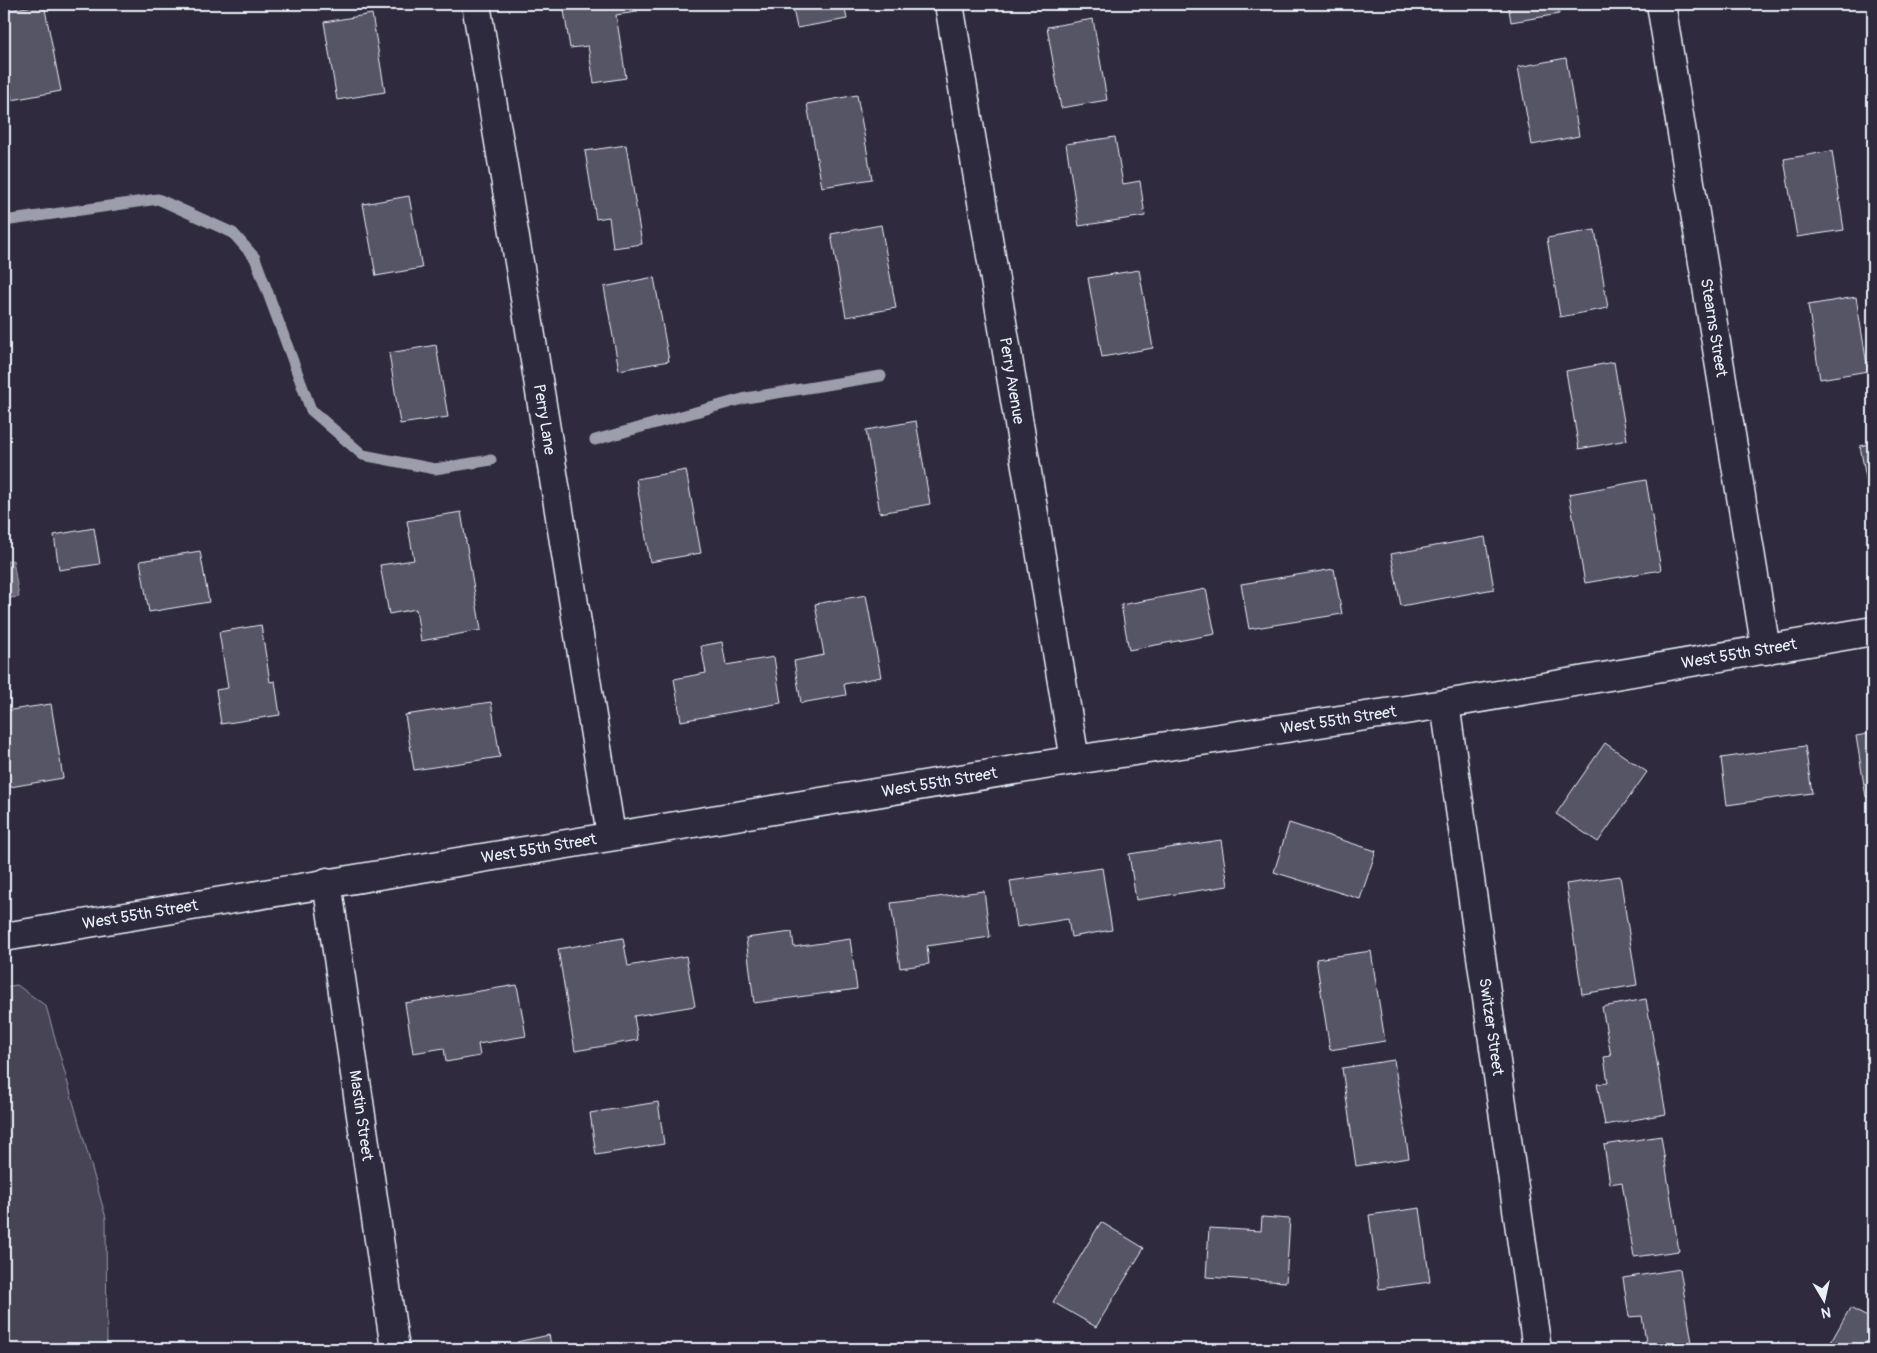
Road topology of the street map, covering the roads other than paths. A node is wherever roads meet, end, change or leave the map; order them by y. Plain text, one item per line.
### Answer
1 (476, 4) edge
2 (949, 4) edge
3 (1661, 4) edge
4 (1873, 631) edge
5 (1766, 650) junction
6 (1446, 704) junction
7 (1075, 760) junction
8 (611, 835) junction
9 (327, 882) junction
10 (4, 936) edge
11 (395, 1349) edge
12 (1536, 1349) edge

1 - 8 street, Perry Lane
2 - 7 street, Perry Avenue
3 - 5 street, Stearns Street
4 - 5 street, West 55th Street
5 - 6 street, West 55th Street
6 - 7 street, West 55th Street
6 - 12 street, Switzer Street
7 - 8 street, West 55th Street
8 - 9 street, West 55th Street
9 - 10 street, West 55th Street
9 - 11 street, Mastin Street

